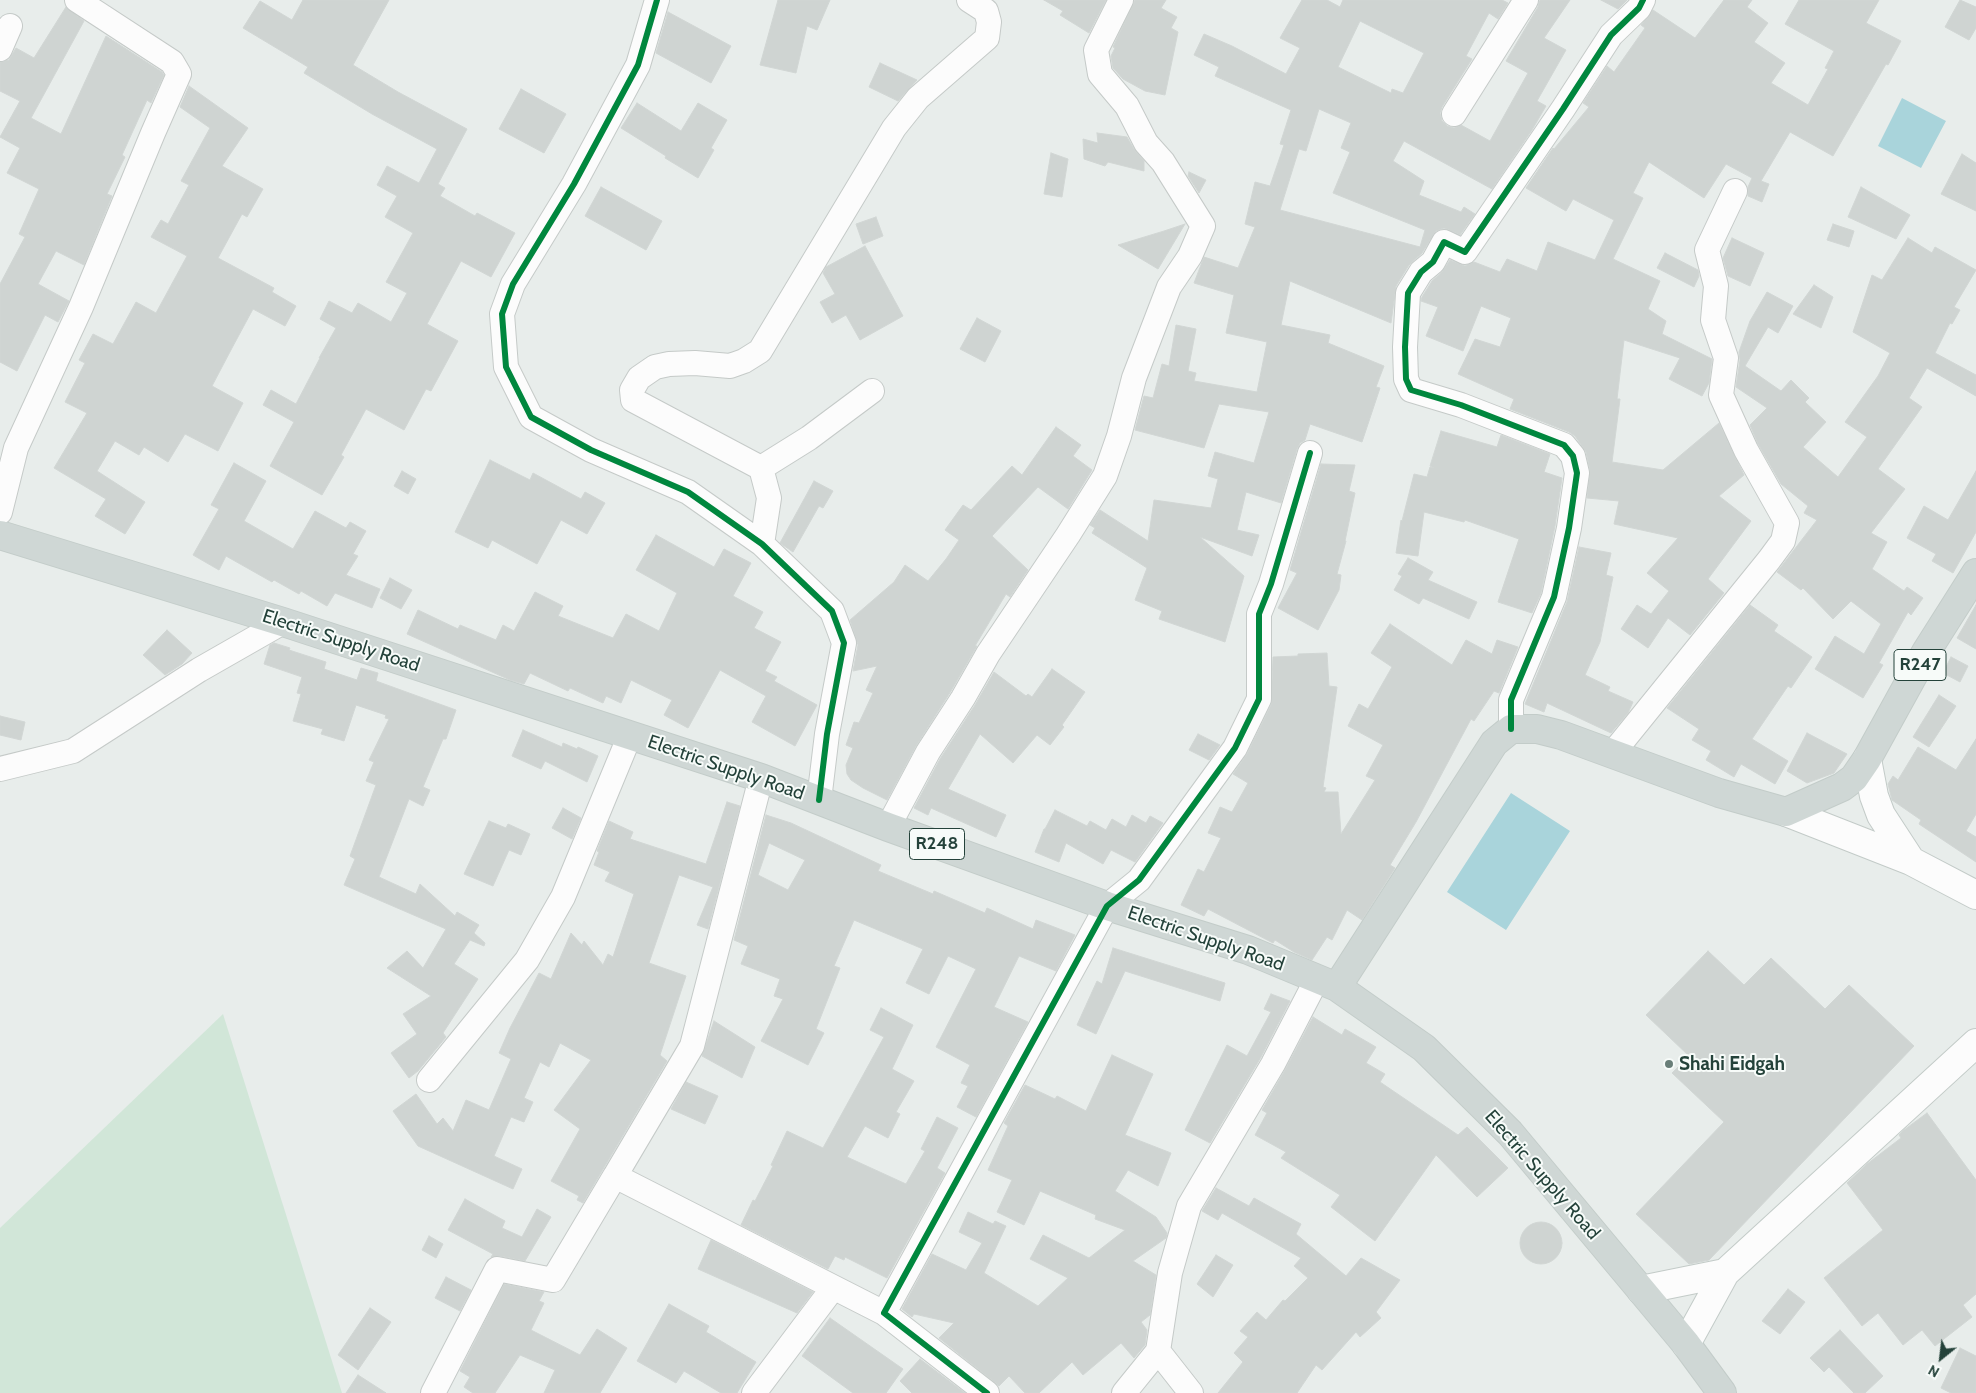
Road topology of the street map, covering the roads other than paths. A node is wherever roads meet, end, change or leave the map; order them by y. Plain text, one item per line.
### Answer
1 (77, 0) edge
2 (657, 0) edge
3 (969, 0) edge
4 (1121, 0) edge
5 (1526, 0) edge
6 (1643, 0) edge
7 (10, 26) dead end
8 (0, 49) edge
9 (1454, 114) dead end
10 (1735, 191) dead end
11 (872, 391) dead end
12 (1310, 453) dead end
13 (761, 468) junction
14 (0, 512) edge
15 (0, 535) edge
16 (762, 544) junction
17 (1976, 573) edge
18 (283, 622) junction
19 (1511, 729) junction
20 (630, 735) junction
21 (1612, 754) junction
22 (1868, 759) junction
23 (0, 769) edge
24 (761, 778) junction
25 (819, 800) junction
26 (1786, 812) junction
27 (888, 826) junction
28 (1911, 861) junction
29 (1976, 895) edge
30 (1107, 906) junction
31 (1327, 983) junction
32 (1976, 1043) edge
33 (429, 1080) dead end
34 (616, 1176) junction
35 (1725, 1273) junction
36 (833, 1288) junction
37 (1641, 1290) junction
38 (884, 1313) junction
39 (1686, 1344) junction
40 (1158, 1351) junction
41 (433, 1393) edge
42 (754, 1393) edge
43 (987, 1393) edge
44 (1124, 1393) edge
45 (1192, 1393) edge
46 (1722, 1393) edge

1 - 14 street
2 - 16 street
3 - 13 street
4 - 27 street
5 - 9 street
6 - 19 street
7 - 8 street
10 - 21 street
11 - 13 street
12 - 30 street
13 - 16 street
15 - 18 main road, Electric Supply Road / R248
16 - 25 street
17 - 22 main road, R247
18 - 20 main road, Electric Supply Road / R248
18 - 23 street
19 - 21 main road
19 - 31 main road
20 - 24 main road, Electric Supply Road / R248
20 - 33 street
21 - 26 main road
22 - 26 main road, R247
22 - 28 main road
24 - 25 main road, Electric Supply Road / R248
24 - 34 street
25 - 27 main road, Electric Supply Road / R248
26 - 28 main road
27 - 30 main road, Electric Supply Road / R248
28 - 29 main road
30 - 31 main road, Electric Supply Road / R248
30 - 38 street
31 - 37 main road, Electric Supply Road / R248
31 - 40 street
32 - 35 main road
34 - 36 street
34 - 41 street
35 - 37 main road
35 - 39 main road
36 - 38 street
36 - 42 street
37 - 39 main road, Electric Supply Road / R248
38 - 43 street
39 - 46 main road, Electric Supply Road / R248
40 - 44 street
40 - 45 street

